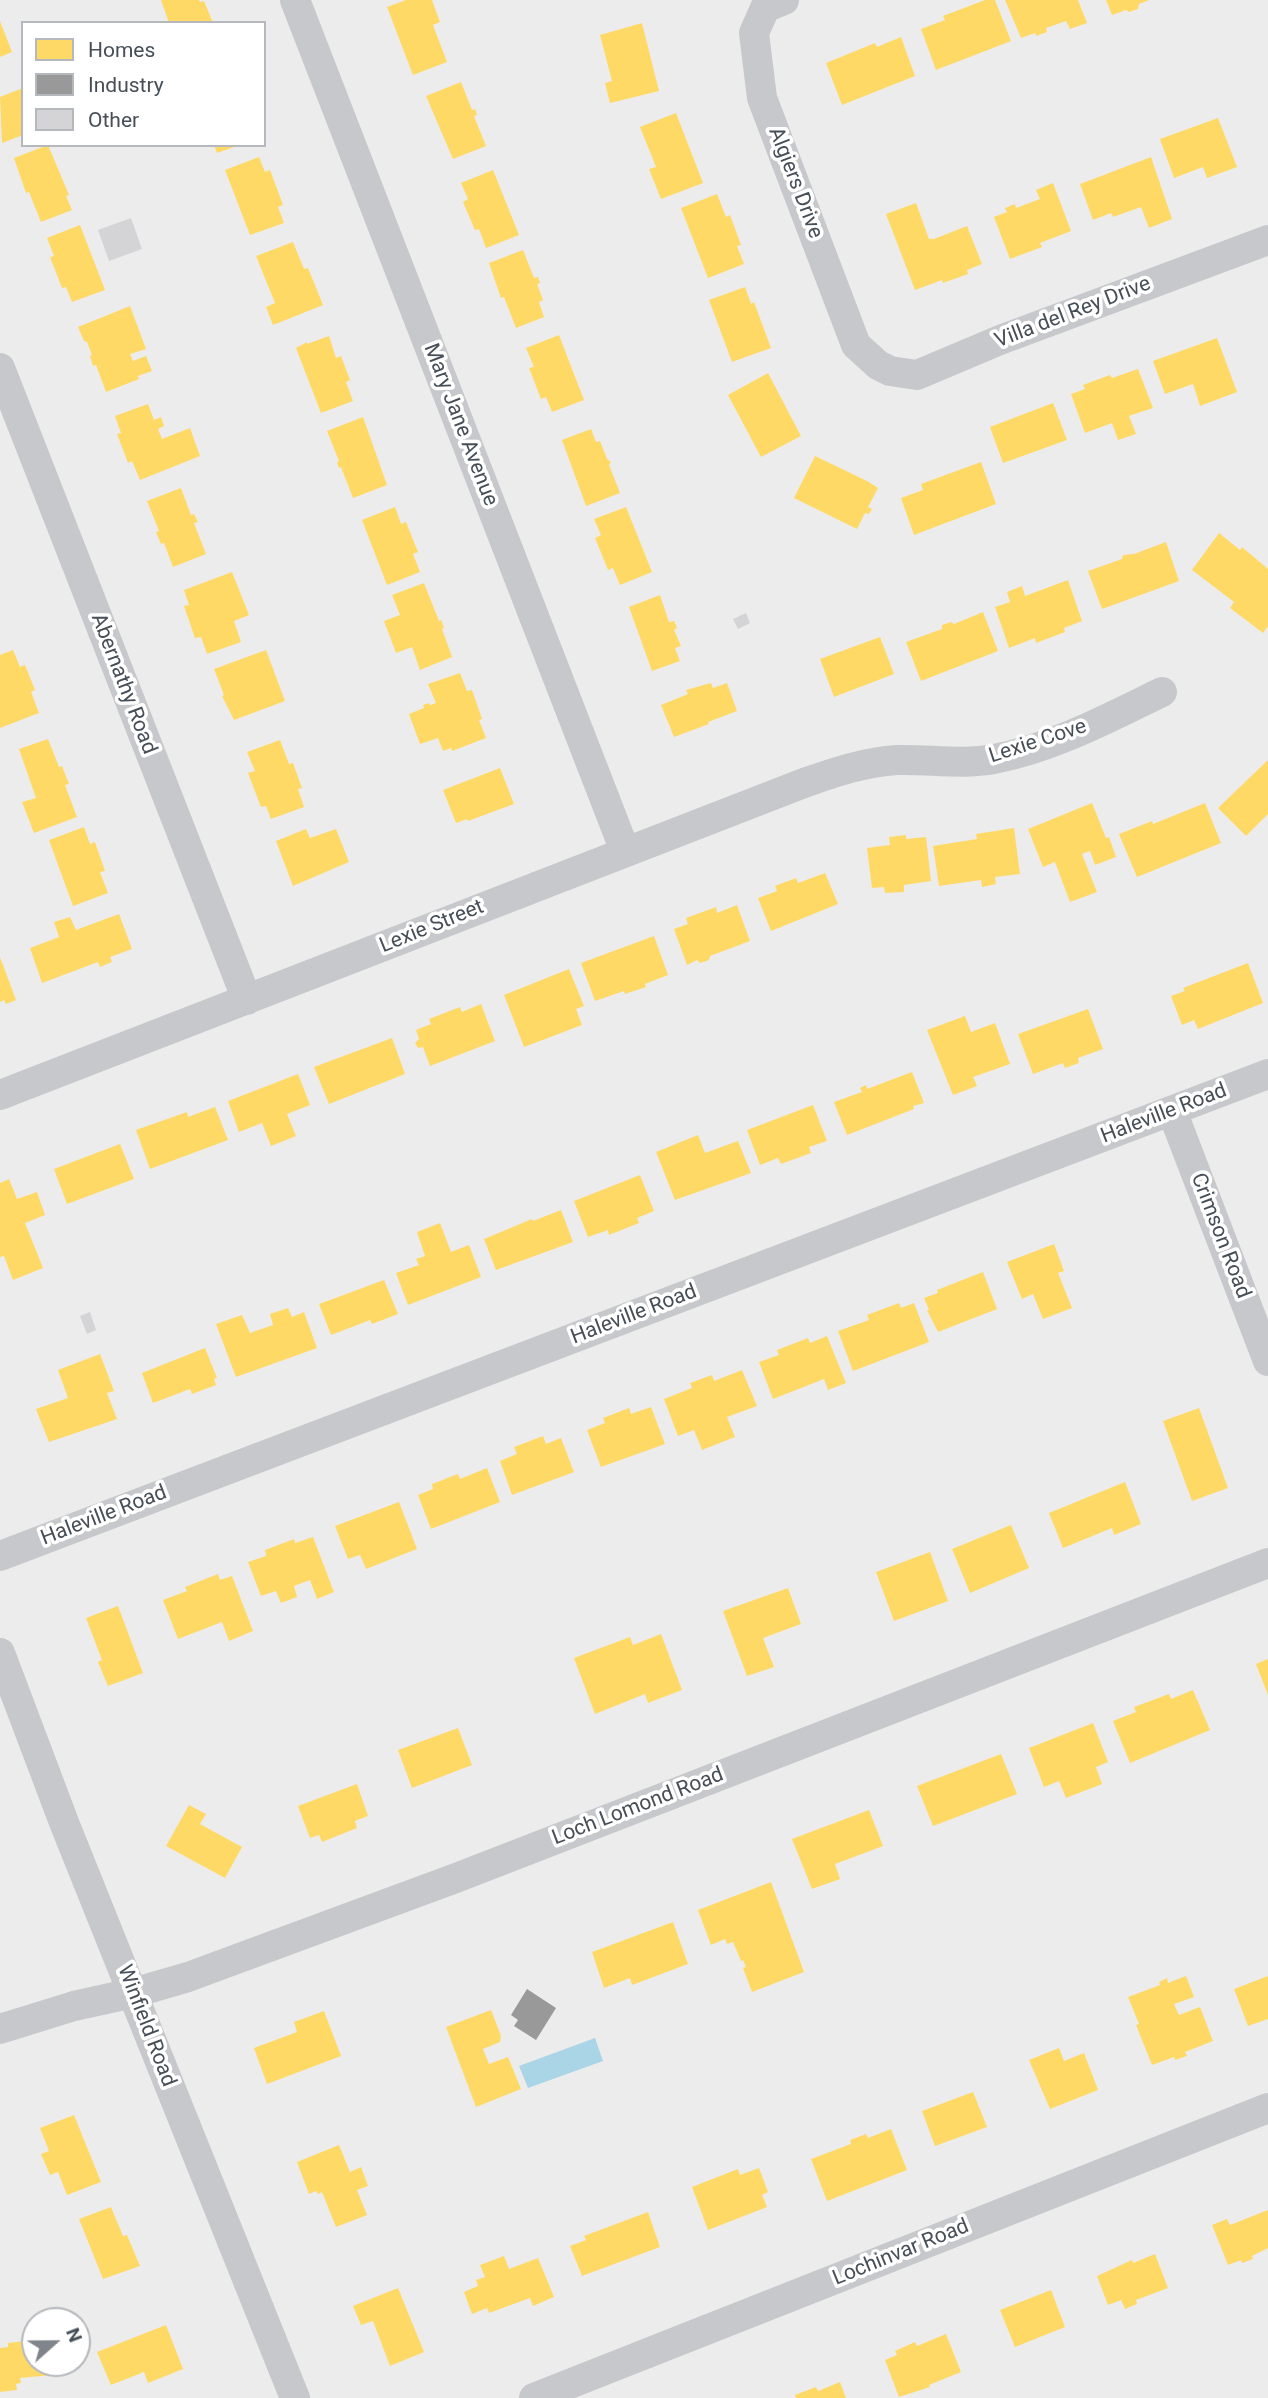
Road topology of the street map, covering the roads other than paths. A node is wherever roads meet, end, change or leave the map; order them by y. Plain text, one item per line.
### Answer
1 (295, 0) edge
2 (784, 0) edge
3 (1268, 240) edge
4 (878, 365) joint
5 (0, 368) edge
6 (1162, 692) dead end
7 (866, 764) joint
8 (625, 851) junction
9 (247, 1000) junction
10 (1268, 1074) edge
11 (0, 1095) edge
12 (1172, 1111) junction
13 (1268, 1361) edge
14 (0, 1556) edge
15 (1268, 1563) edge
16 (0, 1653) edge
17 (133, 1993) junction
18 (0, 2029) edge
19 (1268, 2108) edge
20 (295, 2398) edge
21 (534, 2398) edge

1 - 8 street, Mary Jane Avenue
2 - 4 street, Algiers Drive
3 - 4 street, Villa del Rey Drive
5 - 9 street, Abernathy Road
6 - 7 street, Lexie Cove
7 - 8 street, Lexie Street
8 - 9 street, Lexie Street
9 - 11 street, Lexie Street
10 - 12 street, Haleville Road
12 - 13 street, Crimson Road
12 - 14 street, Haleville Road
15 - 17 street, Loch Lomond Road
16 - 17 street, Winfield Road
17 - 18 street, Loch Lomond Road
17 - 20 street, Winfield Road
19 - 21 street, Lochinvar Road

